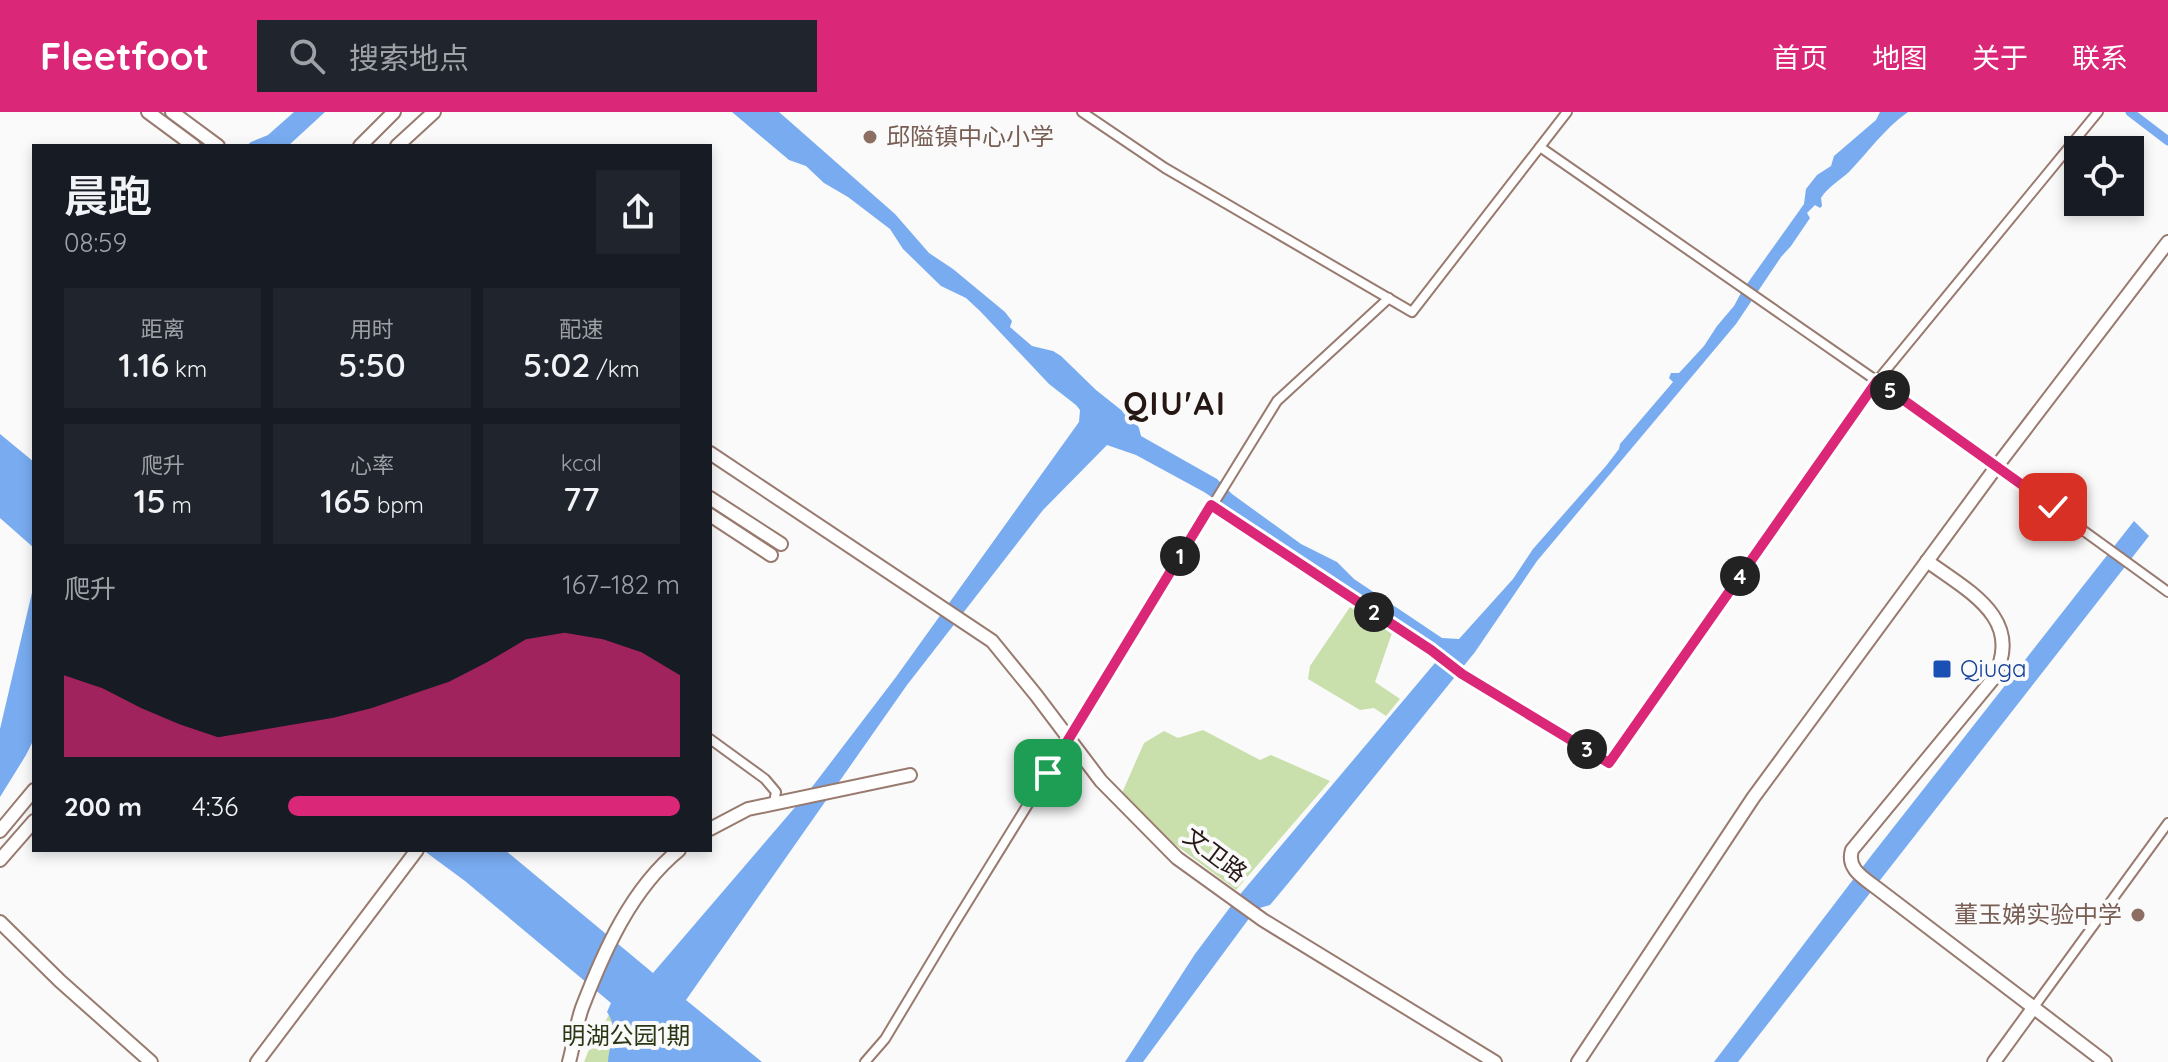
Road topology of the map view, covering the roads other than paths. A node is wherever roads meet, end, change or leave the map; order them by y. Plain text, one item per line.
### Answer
1 (148, 112) edge
2 (172, 112) edge
3 (394, 112) edge
4 (434, 112) edge
5 (1082, 112) edge
6 (1567, 112) edge
7 (2098, 112) edge
8 (191, 144) edge
9 (215, 144) edge
10 (362, 144) edge
11 (399, 144) edge
12 (1540, 147) junction
13 (2168, 242) edge
14 (1389, 298) junction
15 (1877, 381) junction
16 (712, 454) edge
17 (1997, 466) junction
18 (712, 499) edge
19 (1211, 505) junction
20 (712, 516) edge
21 (781, 544) dead end
22 (771, 555) dead end
23 (1927, 561) junction
24 (2168, 592) edge
25 (712, 740) edge
26 (910, 775) dead end
27 (32, 792) edge
28 (774, 802) junction
29 (32, 823) edge
30 (2168, 823) edge
31 (712, 828) edge
32 (0, 831) edge
33 (415, 852) edge
34 (677, 852) edge
35 (0, 860) edge
36 (0, 922) edge
37 (2034, 1007) junction
38 (151, 1062) edge
39 (257, 1062) edge
40 (569, 1062) edge
41 (865, 1062) edge
42 (1495, 1062) edge
43 (1578, 1062) edge
44 (1994, 1062) edge
45 (2105, 1062) edge

1 - 8 street
2 - 9 street
3 - 10 street
4 - 11 street
5 - 14 street
6 - 12 street
7 - 15 street
12 - 14 street
12 - 15 street
13 - 17 street
14 - 19 street
15 - 17 street
15 - 19 street
16 - 42 street, 文卫路
17 - 23 street
17 - 24 street
18 - 21 street
19 - 41 street
20 - 22 street
23 - 37 street
23 - 43 street
25 - 28 street
26 - 28 street
27 - 32 street
28 - 31 street
29 - 35 street
30 - 37 street
33 - 39 street
34 - 40 street
36 - 38 street
37 - 44 street
37 - 45 street

